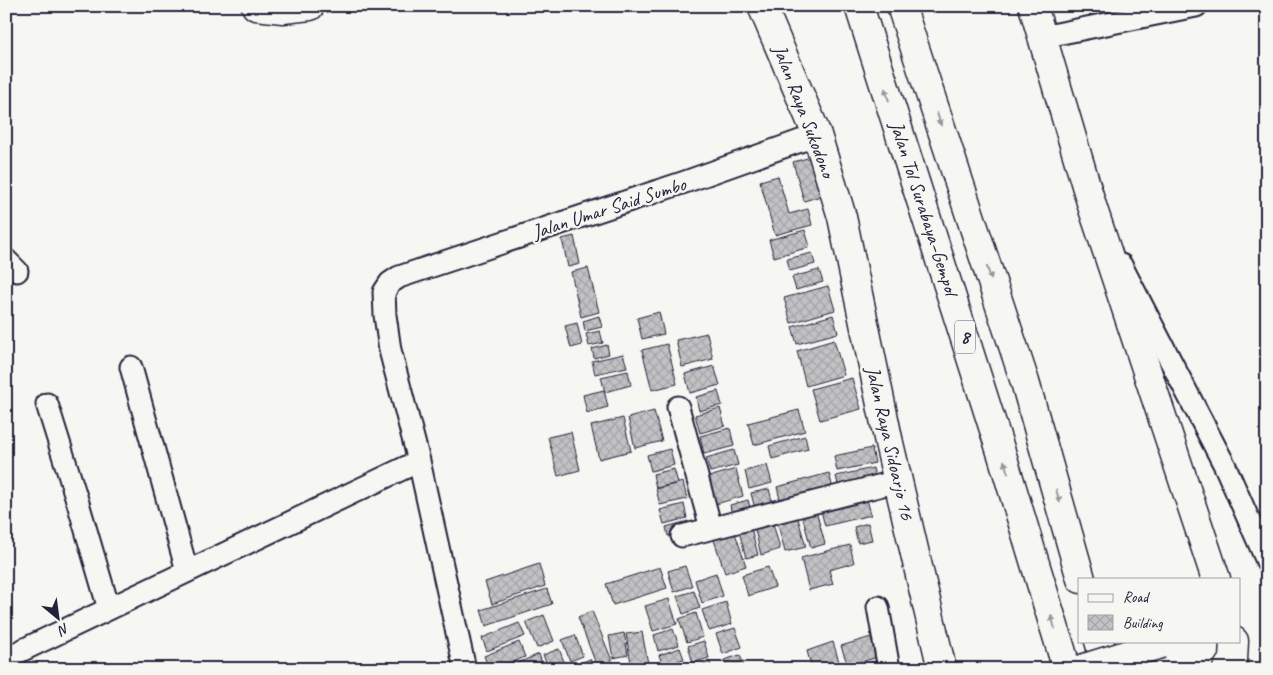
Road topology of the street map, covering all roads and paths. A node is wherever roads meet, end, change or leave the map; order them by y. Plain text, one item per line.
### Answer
1 (256, 6) edge
2 (310, 6) edge
3 (762, 6) edge
4 (859, 6) edge
5 (902, 6) edge
6 (1033, 6) edge
7 (1196, 6) edge
8 (1042, 37) junction
9 (817, 135) junction
10 (1093, 209) junction
11 (842, 217) joint
12 (131, 367) dead end
13 (48, 404) dead end
14 (678, 407) dead end
15 (418, 461) junction
16 (898, 481) junction
17 (711, 528) junction
18 (682, 536) dead end
19 (1267, 561) edge
20 (187, 572) junction
21 (1081, 578) edge
22 (1216, 578) edge
23 (878, 607) dead end
24 (108, 609) junction
25 (1099, 642) edge
26 (1234, 642) edge
27 (1166, 643) edge
28 (6, 658) edge
29 (465, 669) edge
30 (889, 669) edge
31 (942, 669) edge
32 (1068, 669) edge
33 (1081, 669) edge
34 (1107, 669) edge
35 (1227, 669) edge

1 - 2 main road
3 - 9 main road, Jalan Raya Sukodono
32 -> 4 main road, Jalan Tol Surabaya–Gempol / 8
5 -> 21 main road, Jalan Tol Surabaya–Gempol / 8
6 - 8 main road
7 - 8 street
8 - 10 main road
9 - 11 main road, Jalan Raya Sukodono
9 - 15 street, Jalan Umar Said Sumbo
10 - 19 street
10 - 22 main road
11 - 16 main road, Jalan Raya Sidoarjo 16
12 - 20 street
13 - 24 street
14 - 17 street
15 - 20 street
15 - 29 street
16 - 17 street
16 - 31 main road, Jalan Raya Sidoarjo 16
17 - 18 street
20 - 24 street
23 - 30 street
24 - 28 street
25 - 34 main road
26 - 35 main road
27 - 33 main road, bridge

